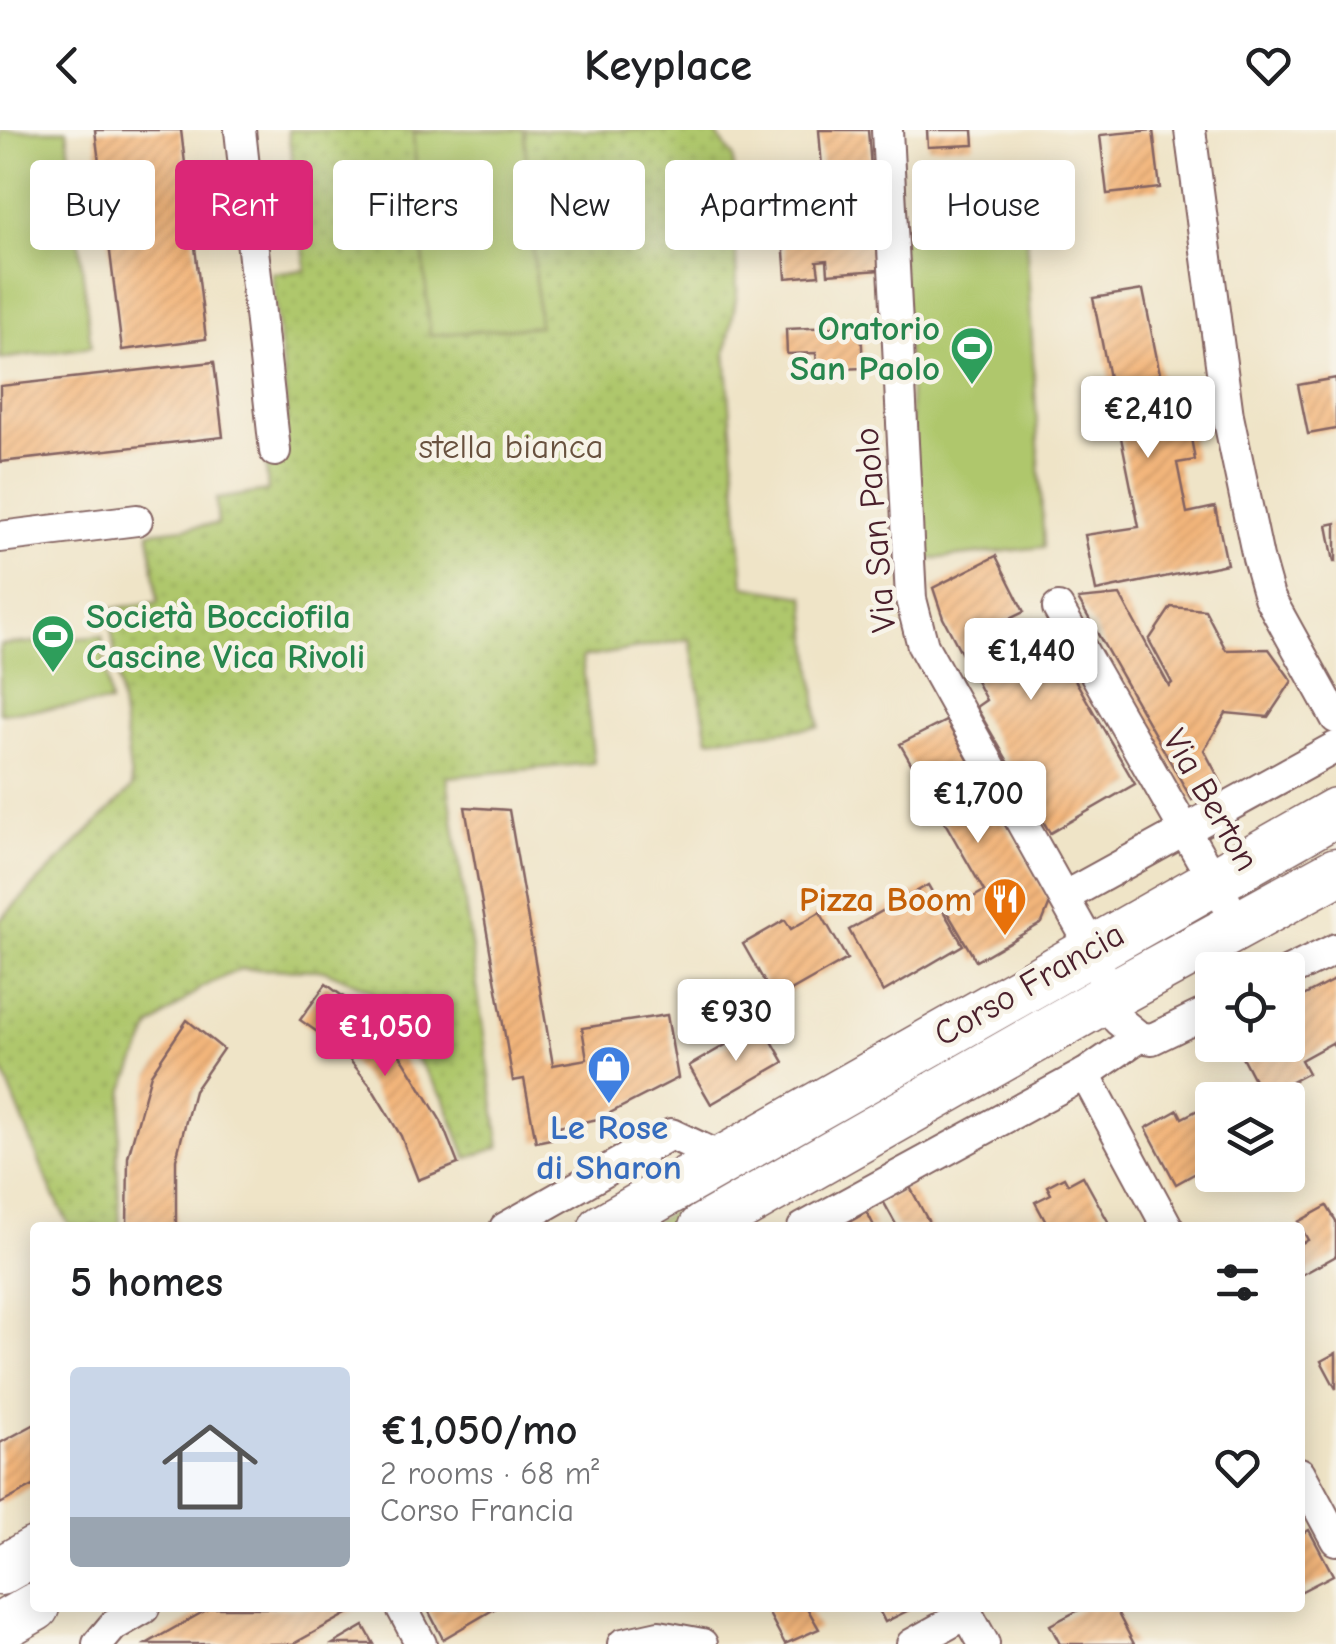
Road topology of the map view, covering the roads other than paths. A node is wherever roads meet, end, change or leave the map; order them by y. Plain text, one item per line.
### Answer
1 (240, 130) edge
2 (887, 130) edge
3 (1190, 130) edge
4 (275, 450) dead end
5 (137, 520) dead end
6 (0, 537) edge
7 (1058, 608) dead end
8 (1336, 718) edge
9 (1336, 748) edge
10 (1336, 812) edge
11 (1185, 830) junction
12 (1336, 872) edge
13 (1213, 880) junction
14 (1064, 897) junction
15 (1239, 925) junction
16 (1092, 948) junction
17 (1336, 950) edge
18 (1305, 964) edge
19 (1108, 997) junction
20 (1195, 1019) edge
21 (1139, 1037) junction
22 (1085, 1074) junction
23 (724, 1158) junction
24 (515, 1222) edge
25 (613, 1222) edge
26 (714, 1222) edge
27 (814, 1222) edge
28 (1165, 1222) edge
29 (1305, 1482) edge
30 (1336, 1540) edge
31 (30, 1554) edge
32 (0, 1570) edge
33 (30, 1610) edge
34 (138, 1612) edge
35 (404, 1612) edge
36 (963, 1612) edge
37 (967, 1612) edge
38 (0, 1627) edge
39 (106, 1635) edge
40 (630, 1641) edge
41 (421, 1644) edge
42 (702, 1644) edge
43 (912, 1644) edge
44 (984, 1644) edge

1 - 4 street
2 - 14 street, Via San Paolo
3 - 8 street
5 - 6 street
7 - 11 street, Via Berton
9 - 11 street, Corso Francia
10 - 13 main road, Corso Francia
11 - 13 street, Via Berton
11 - 14 street, Corso Francia
12 - 15 main road, Corso Francia
13 - 15 street, Via Berton
13 - 16 main road, Corso Francia
14 - 16 street, Via San Paolo
15 - 19 main road, Corso Francia
16 - 19 street, Via San Paolo
16 - 23 main road, Corso Francia
17 - 18 street
19 - 21 street, Corso Francia
19 - 26 main road, Corso Francia
20 - 21 street
21 - 22 street
22 - 27 street
22 - 28 street
23 - 24 street
23 - 25 main road, Corso Francia
29 - 30 street
31 - 32 main road
33 - 38 main road
34 - 39 street
35 - 41 street
36 - 43 street
37 - 44 street
40 - 42 street

